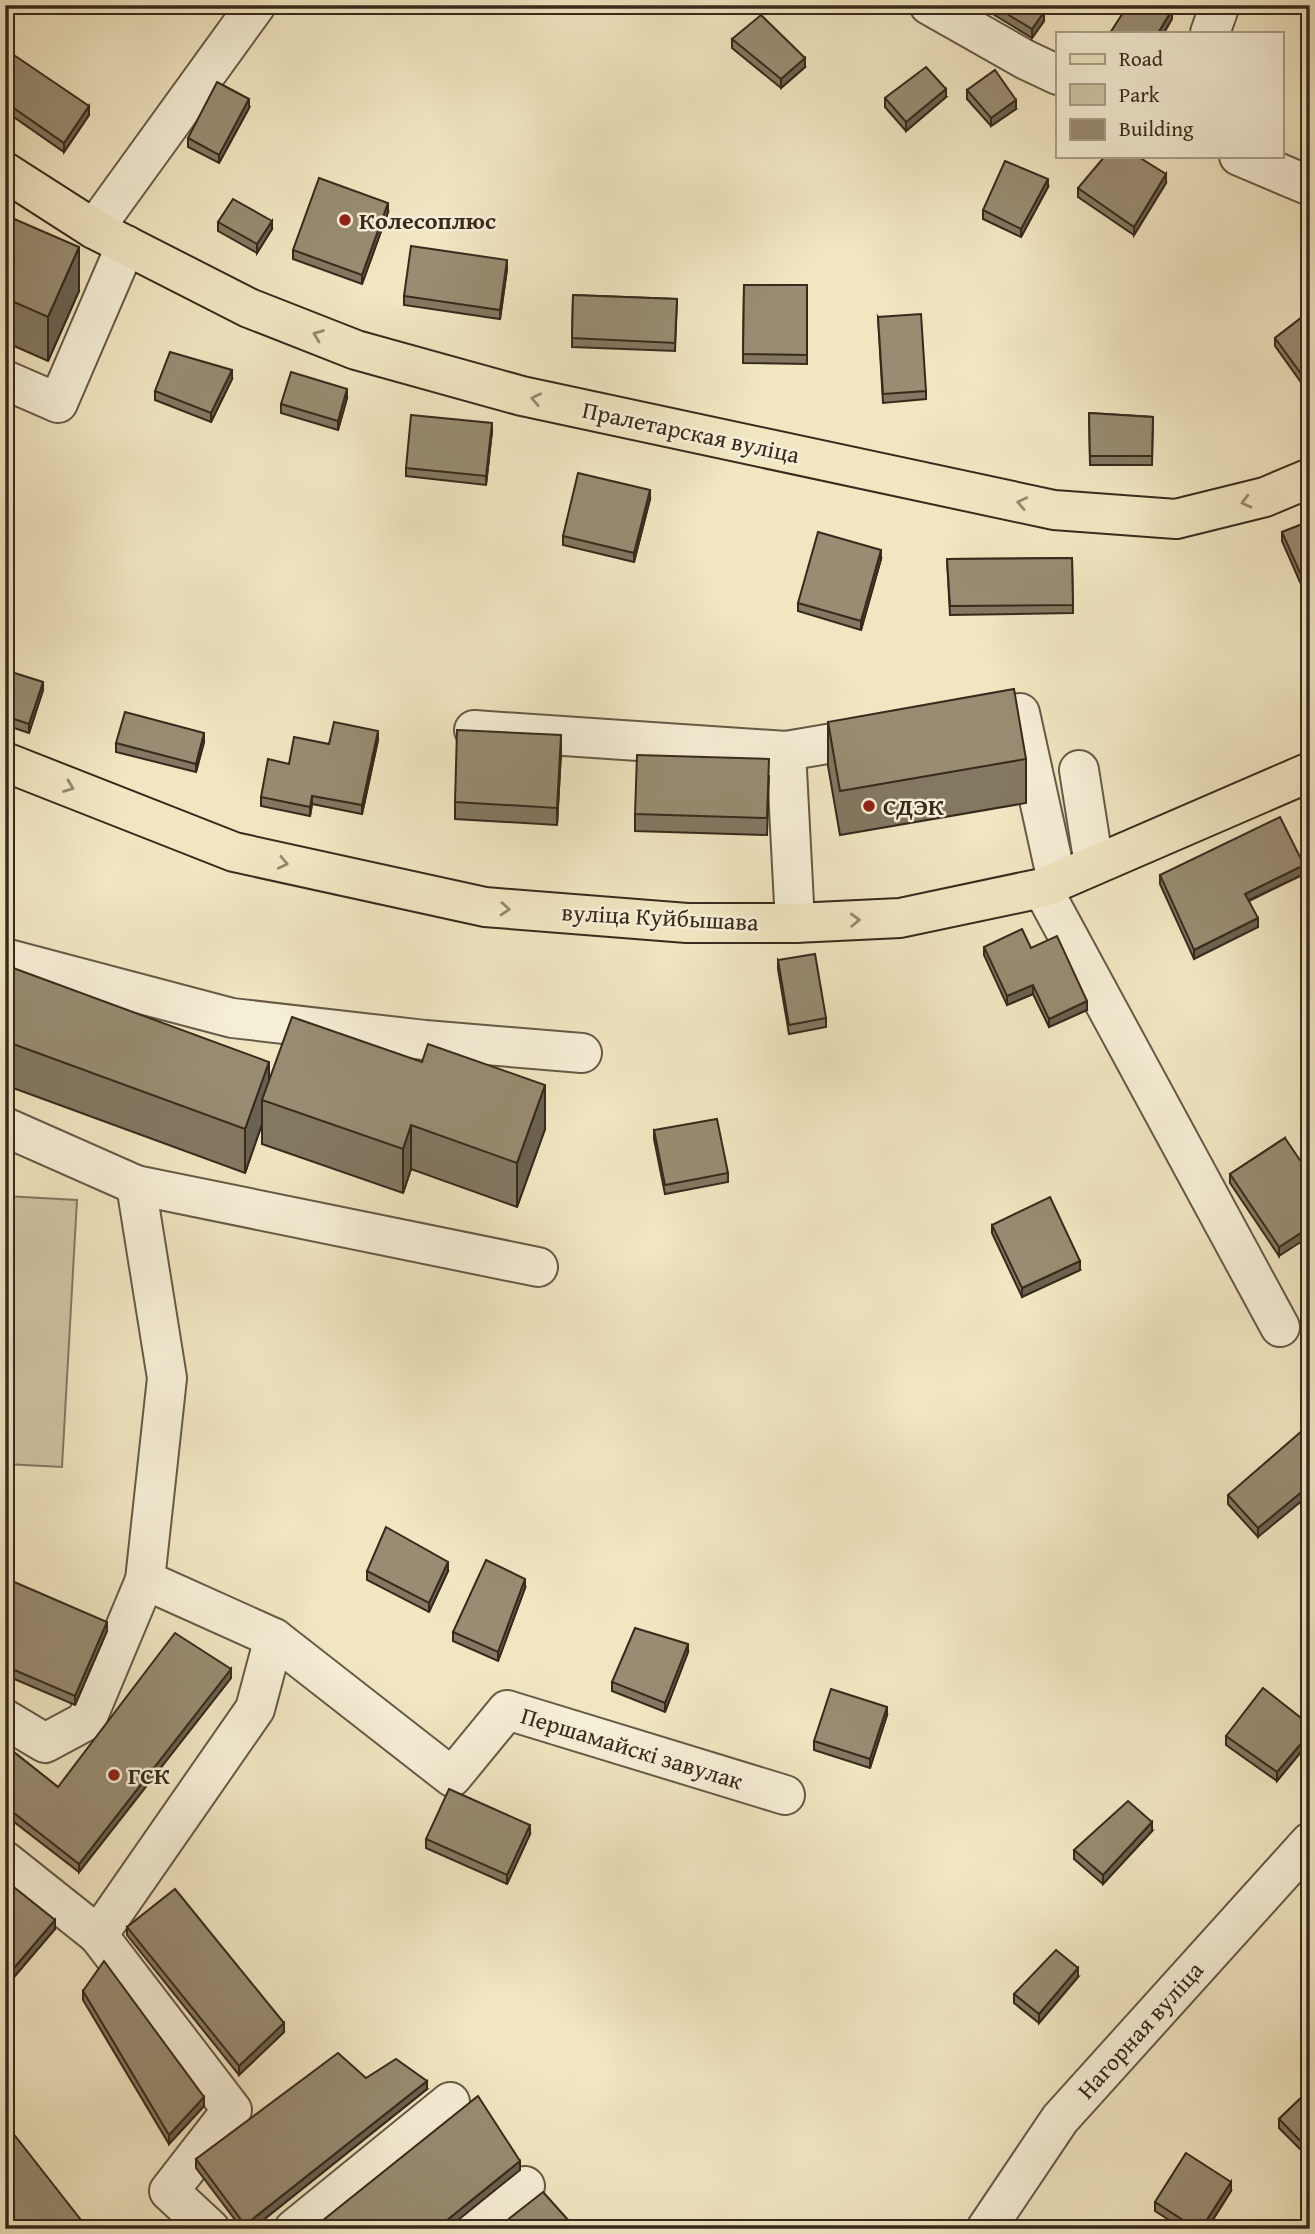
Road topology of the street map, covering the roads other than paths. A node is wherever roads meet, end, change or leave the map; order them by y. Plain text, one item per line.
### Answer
1 (256, 5) edge
2 (929, 5) edge
3 (1220, 5) edge
4 (1210, 32) edge
5 (1056, 74) edge
6 (1244, 158) edge
7 (5, 172) edge
8 (1310, 186) edge
9 (110, 237) junction
10 (5, 380) edge
11 (1310, 478) edge
12 (474, 730) edge
13 (786, 751) junction
14 (5, 762) edge
15 (1079, 771) dead end
16 (1310, 772) edge
17 (1094, 865) junction
18 (1050, 885) junction
19 (795, 923) junction
20 (5, 958) edge
21 (582, 1053) dead end
22 (5, 1127) edge
23 (136, 1185) junction
24 (538, 1267) dead end
25 (1280, 1327) dead end
26 (145, 1580) junction
27 (274, 1638) junction
28 (5, 1719) edge
29 (785, 1796) dead end
30 (1310, 1842) edge
31 (5, 1861) edge
32 (97, 1935) junction
33 (450, 2102) dead end
34 (525, 2186) dead end
35 (210, 2229) edge
36 (294, 2229) edge
37 (474, 2229) edge
38 (986, 2229) edge

1 - 9 street
2 - 5 street
3 - 4 street
6 - 8 street
7 - 9 main road, Пралетарская вуліца
9 - 10 street
11 -> 9 main road, Пралетарская вуліца
12 - 13 street
13 - 18 street
13 - 19 street
14 -> 19 main road, вуліца Куйбышава
15 - 17 street
16 - 17 main road, вуліца Куйбышава
17 - 18 main road, вуліца Куйбышава
19 -> 18 main road, вуліца Куйбышава
18 - 25 street
20 - 21 street
22 - 23 street
23 - 24 street
23 - 26 street
26 - 27 street, Першамайскі завулак
26 - 28 street
27 - 29 street, Першамайскі завулак
27 - 32 street
30 - 38 street, Нагорная вуліца
31 - 32 street
32 - 35 street
33 - 36 street
34 - 37 street

